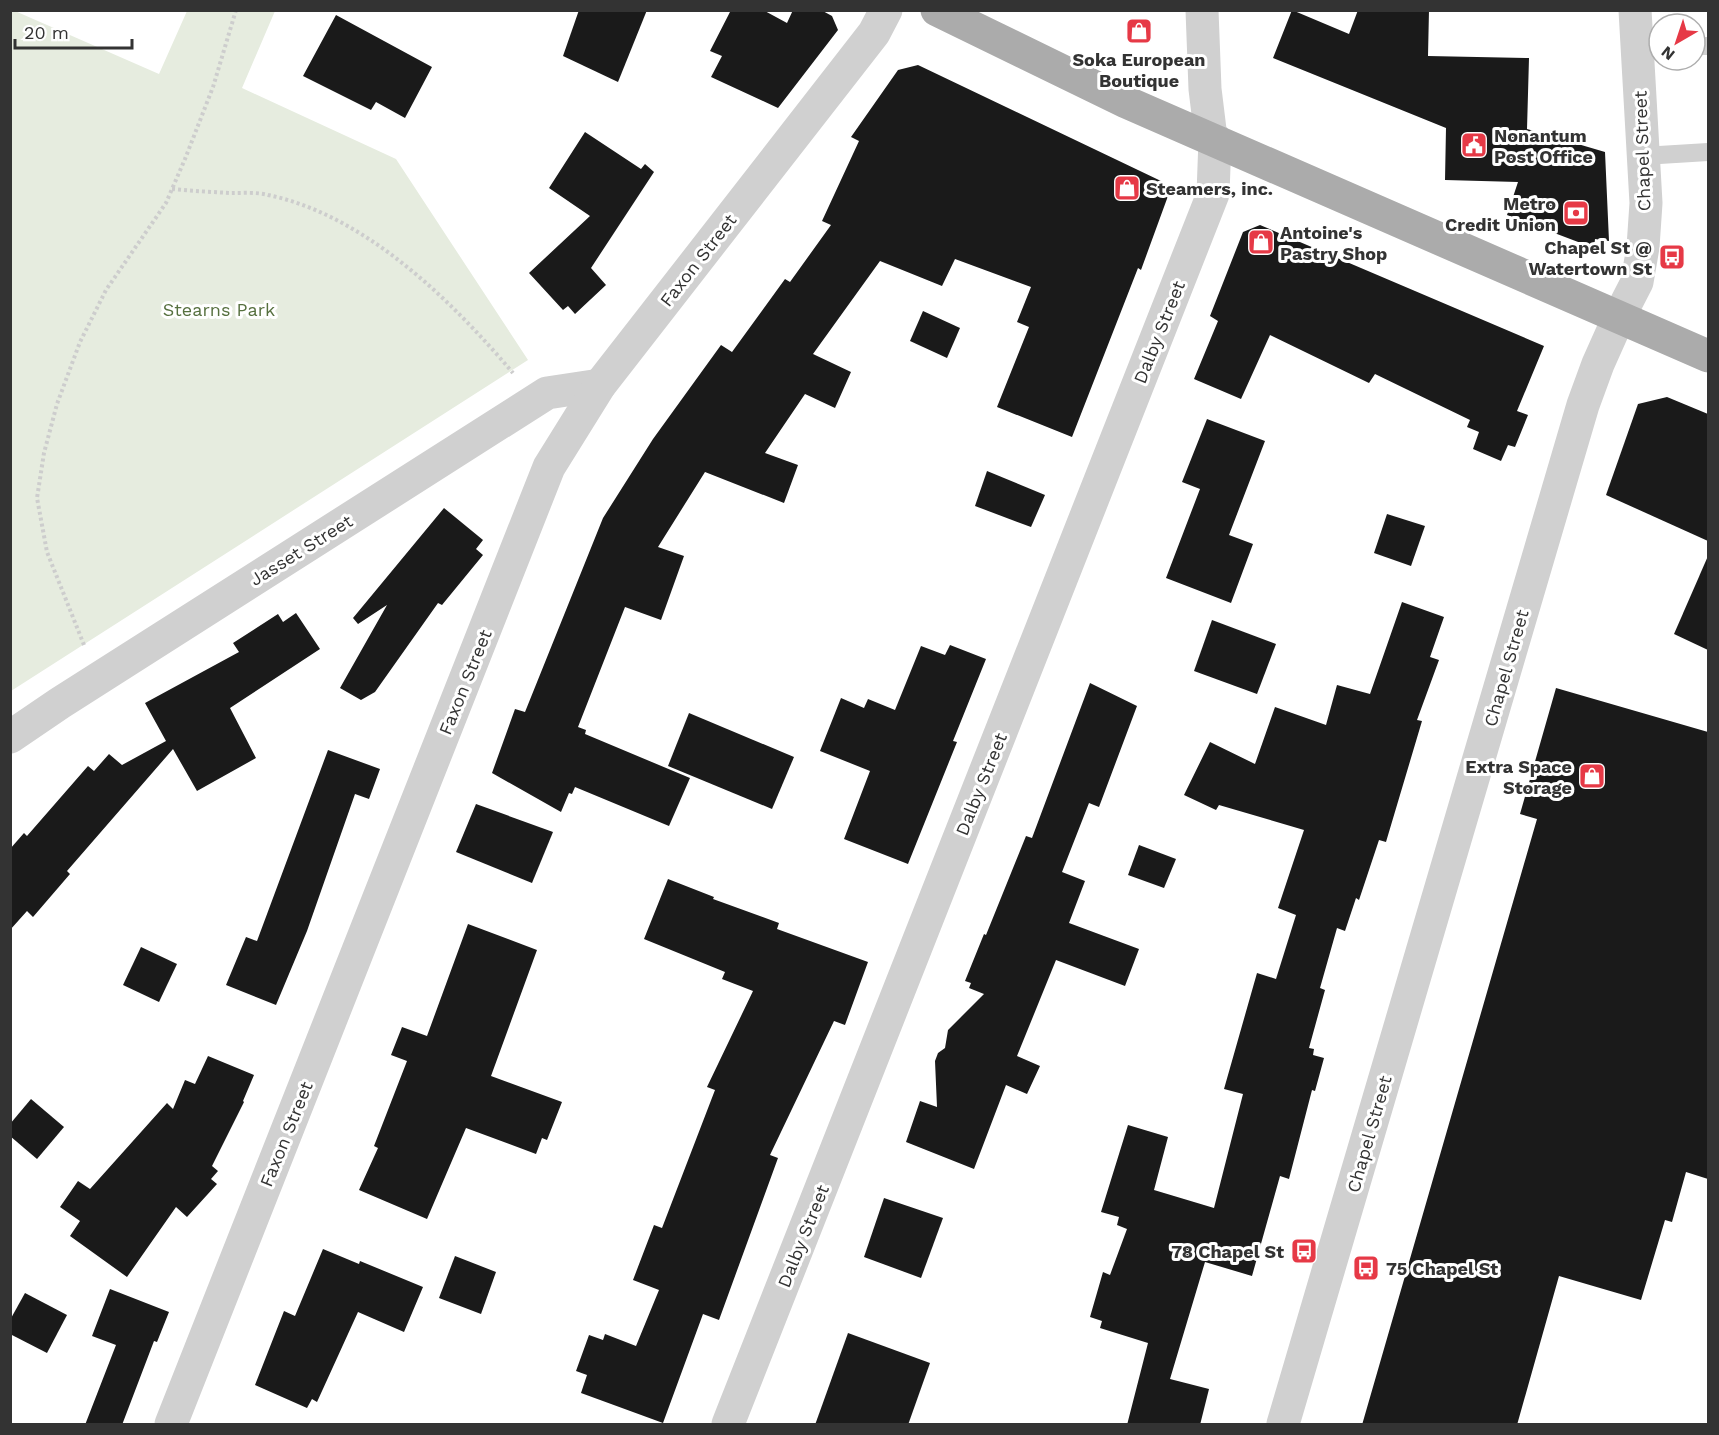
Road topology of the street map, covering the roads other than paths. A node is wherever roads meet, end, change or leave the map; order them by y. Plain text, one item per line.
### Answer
1 (886, 10) edge
2 (937, 10) edge
3 (1202, 10) edge
4 (1635, 10) edge
5 (1647, 46) edge
6 (1647, 70) edge
7 (1213, 139) junction
8 (1708, 152) edge
9 (1643, 156) junction
10 (1619, 317) junction
11 (1708, 356) edge
12 (600, 385) junction
13 (10, 737) edge
14 (171, 1425) edge
15 (728, 1425) edge
16 (1283, 1425) edge

1 - 12 street, Faxon Street
2 - 7 main road
3 - 7 street, Dalby Street
4 - 5 street, Chapel Street
6 - 9 street, Chapel Street
7 - 10 main road
7 - 15 street, Dalby Street
8 - 9 lane
9 - 10 street, Chapel Street
10 - 11 main road
10 - 16 street, Chapel Street
12 - 13 street, Jasset Street
12 - 14 street, Faxon Street

